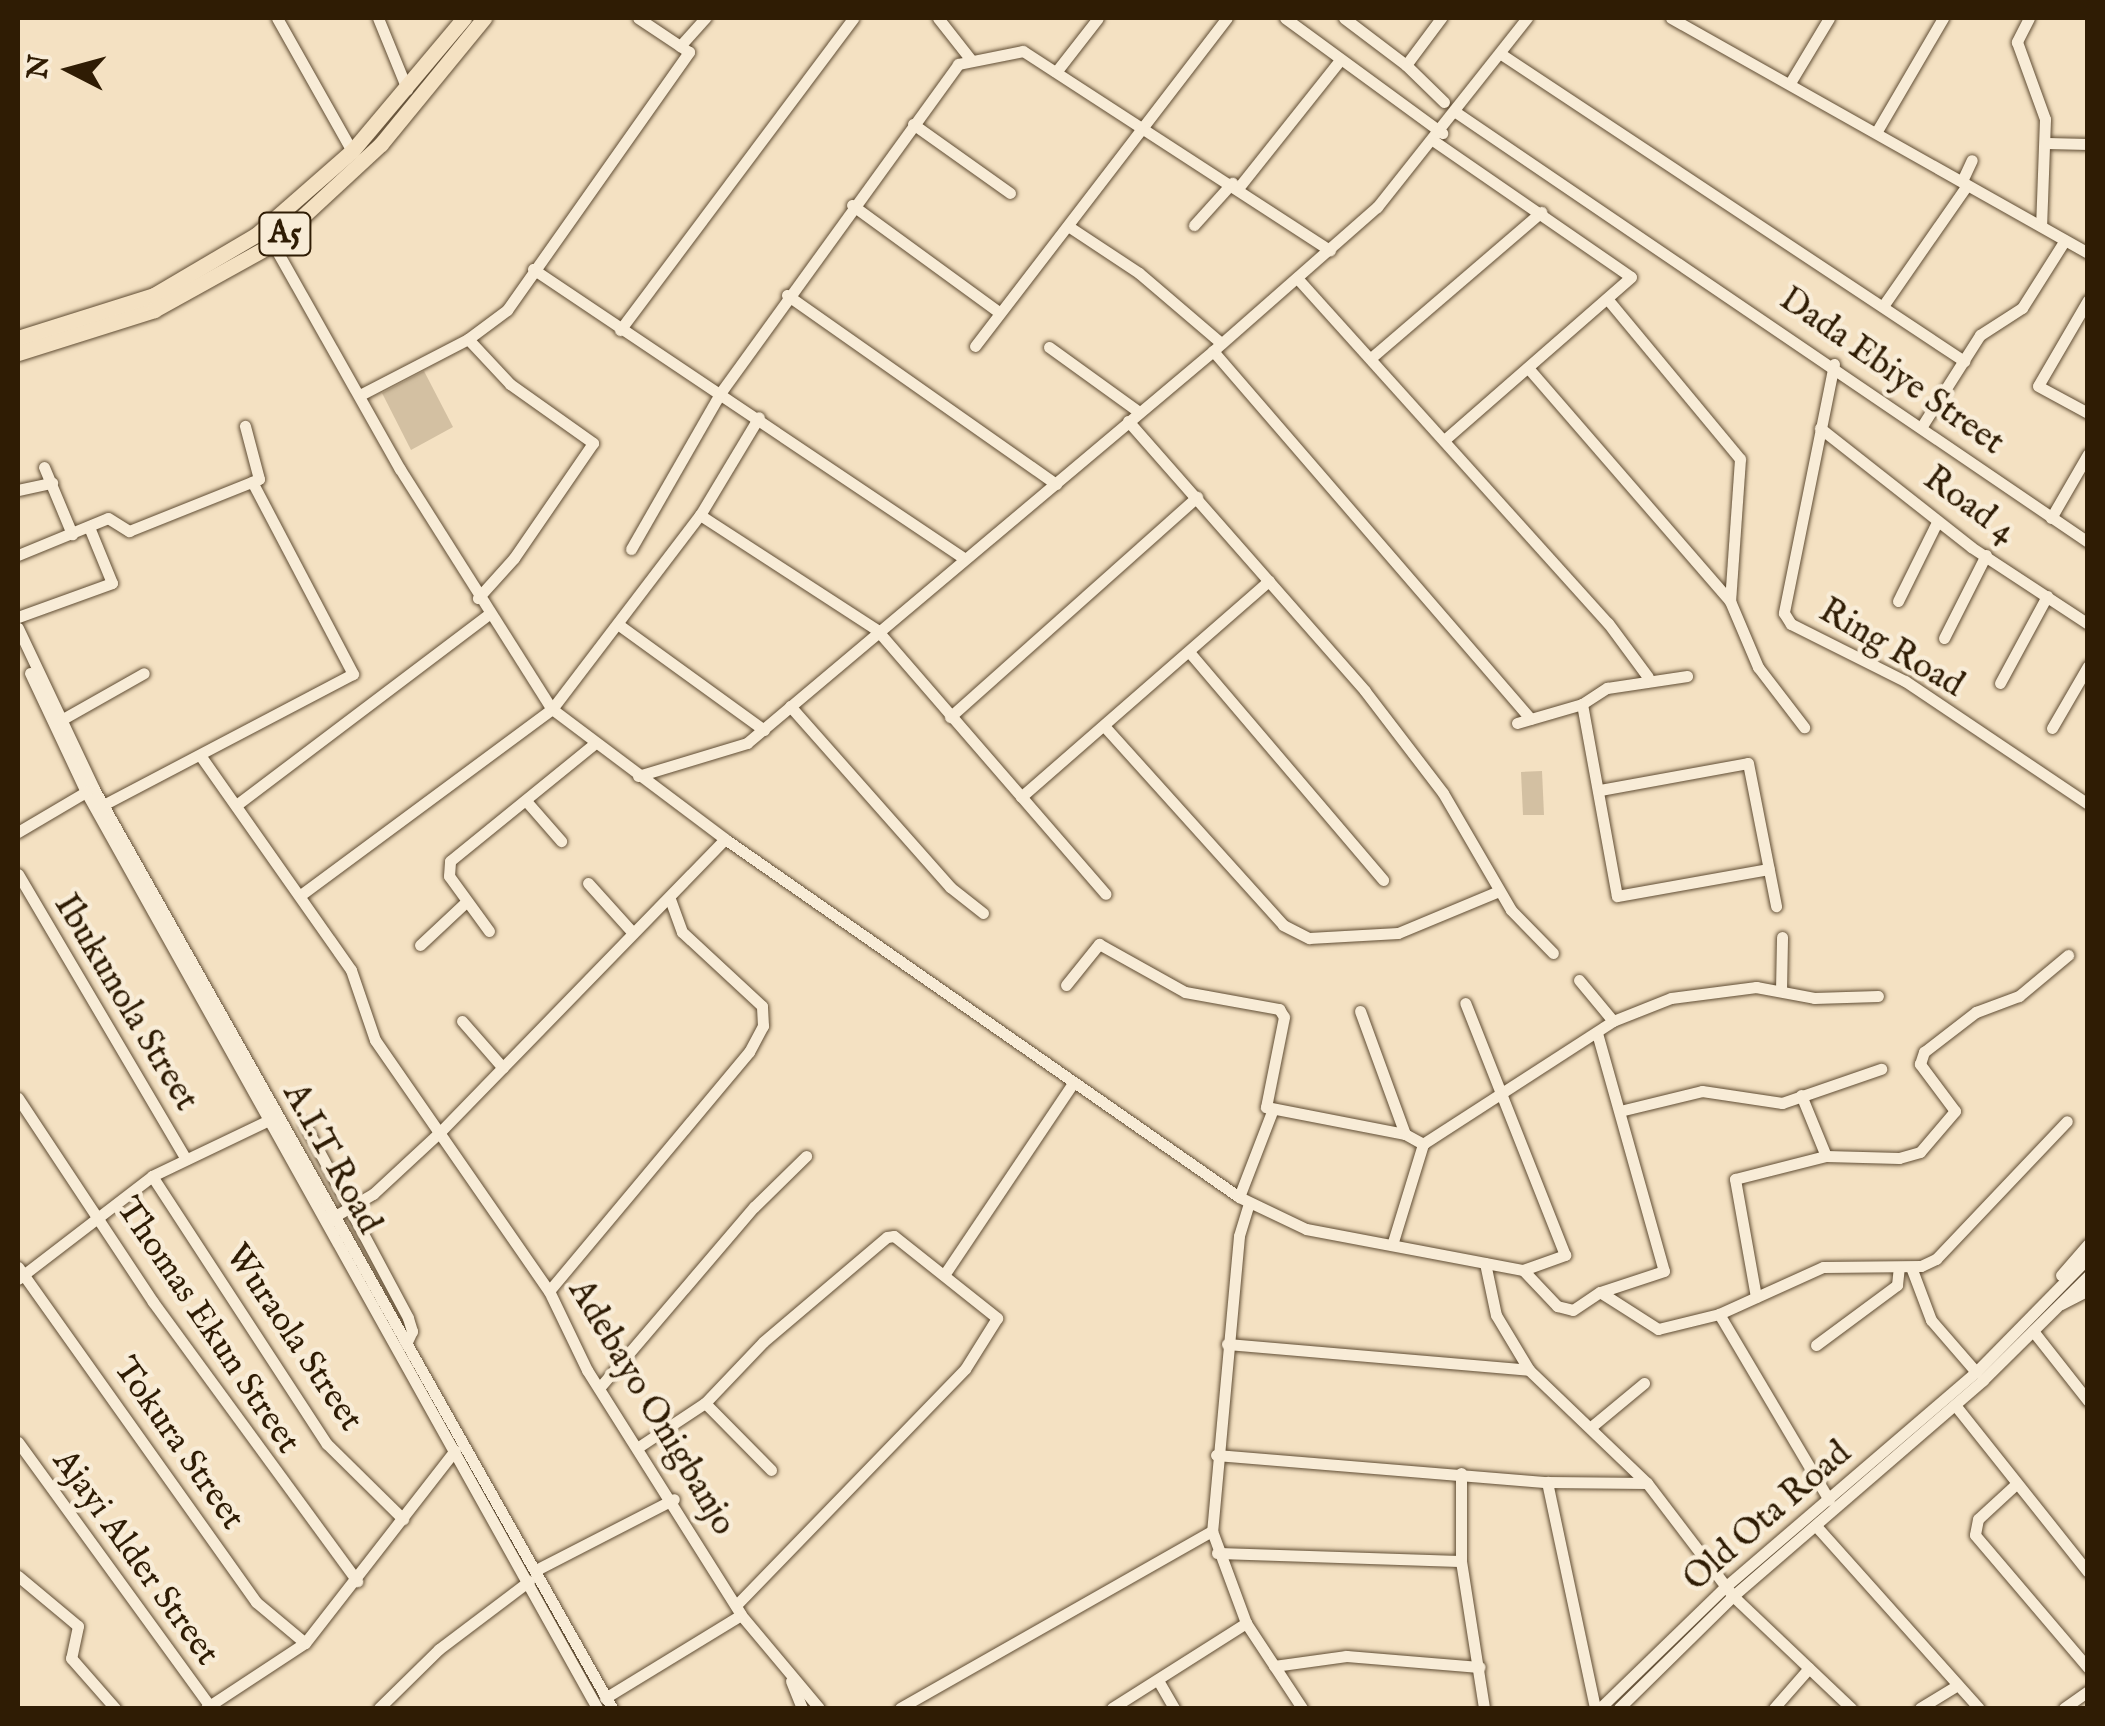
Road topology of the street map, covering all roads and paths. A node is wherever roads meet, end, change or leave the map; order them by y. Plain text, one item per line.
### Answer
1 (278, 18) edge
2 (378, 18) edge
3 (464, 18) edge
4 (484, 18) edge
5 (638, 18) edge
6 (706, 18) edge
7 (852, 18) edge
8 (938, 18) edge
9 (1098, 18) edge
10 (1228, 18) edge
11 (1286, 18) edge
12 (1344, 18) edge
13 (1441, 18) edge
14 (1527, 18) edge
15 (1672, 18) edge
16 (1708, 18) edge
17 (1829, 18) edge
18 (1943, 18) edge
19 (2029, 18) edge
20 (1698, 31) junction
21 (680, 46) junction
22 (1501, 54) junction
23 (971, 60) junction
24 (1340, 60) junction
25 (1406, 64) junction
26 (1056, 72) junction
27 (1790, 83) junction
28 (407, 89) junction
29 (1444, 102) dead end
30 (1457, 113) junction
31 (913, 124) junction
32 (1142, 126) junction
33 (1877, 130) junction
34 (1438, 137) junction
35 (2047, 144) junction
36 (2088, 144) edge
37 (352, 151) junction
38 (1972, 160) dead end
39 (1964, 182) junction
40 (1236, 185) junction
41 (1010, 194) dead end
42 (852, 206) junction
43 (1541, 212) junction
44 (1194, 225) dead end
45 (1068, 226) junction
46 (2041, 226) junction
47 (2064, 240) junction
48 (273, 244) junction
49 (1330, 250) junction
50 (2088, 253) edge
51 (534, 269) junction
52 (1297, 278) junction
53 (787, 295) junction
54 (2088, 300) edge
55 (1609, 301) junction
56 (1882, 306) junction
57 (998, 312) junction
58 (620, 330) junction
59 (18, 338) edge
60 (468, 339) junction
61 (975, 346) dead end
62 (1049, 347) dead end
63 (1217, 347) junction
64 (18, 352) edge
65 (1372, 357) junction
66 (1964, 361) junction
67 (1834, 364) junction
68 (1528, 369) junction
69 (722, 392) junction
70 (360, 395) junction
71 (1139, 412) junction
72 (2088, 414) edge
73 (759, 417) junction
74 (1128, 421) junction
75 (245, 426) dead end
76 (1922, 426) junction
77 (1820, 428) junction
78 (1444, 440) junction
79 (2088, 454) edge
80 (44, 467) dead end
81 (252, 482) junction
82 (52, 484) junction
83 (1056, 484) junction
84 (18, 490) edge
85 (1197, 496) junction
86 (700, 515) junction
87 (2051, 518) junction
88 (1938, 522) junction
89 (89, 527) junction
90 (72, 534) junction
91 (2088, 542) edge
92 (631, 549) dead end
93 (18, 555) edge
94 (1986, 556) junction
95 (962, 557) junction
96 (1269, 581) junction
97 (2047, 596) junction
98 (478, 598) junction
99 (1730, 600) junction
100 (1898, 601) dead end
101 (488, 615) junction
102 (18, 617) edge
103 (2088, 624) edge
104 (620, 625) junction
105 (18, 628) edge
106 (877, 630) junction
107 (1944, 638) dead end
108 (18, 646) edge
109 (1190, 653) junction
110 (2088, 666) edge
111 (144, 673) dead end
112 (1687, 676) dead end
113 (1648, 677) junction
114 (2000, 684) dead end
115 (1582, 704) junction
116 (790, 706) junction
117 (552, 710) junction
118 (950, 717) junction
119 (1531, 719) junction
120 (61, 720) junction
121 (1516, 723) dead end
122 (1106, 726) junction
123 (1804, 727) dead end
124 (2052, 728) dead end
125 (764, 730) junction
126 (594, 744) junction
127 (72, 753) junction
128 (202, 758) junction
129 (638, 776) junction
130 (1600, 790) junction
131 (86, 792) junction
132 (1020, 798) junction
133 (2086, 800) edge
134 (526, 802) junction
135 (239, 803) junction
136 (105, 804) junction
137 (18, 832) edge
138 (725, 839) junction
139 (561, 841) dead end
140 (1768, 869) junction
141 (18, 874) edge
142 (1383, 880) dead end
143 (588, 883) dead end
144 (1498, 891) junction
145 (302, 894) junction
146 (1106, 894) dead end
147 (670, 899) junction
148 (467, 900) junction
149 (1776, 906) dead end
150 (983, 913) dead end
151 (489, 931) dead end
152 (632, 933) junction
153 (1782, 936) dead end
154 (420, 945) dead end
155 (1553, 953) dead end
156 (2068, 955) dead end
157 (1579, 980) dead end
158 (1066, 985) dead end
159 (1781, 991) junction
160 (1878, 996) dead end
161 (1465, 1003) dead end
162 (1360, 1011) dead end
163 (462, 1021) dead end
164 (1614, 1022) junction
165 (1597, 1032) junction
166 (504, 1068) junction
167 (1881, 1069) dead end
168 (1073, 1083) junction
169 (1500, 1094) junction
170 (1801, 1095) junction
171 (18, 1098) edge
172 (1273, 1109) junction
173 (1624, 1110) junction
174 (266, 1121) junction
175 (2068, 1121) dead end
176 (304, 1123) dead end
177 (441, 1131) junction
178 (1405, 1134) junction
179 (1424, 1144) junction
180 (806, 1156) dead end
181 (1826, 1156) junction
182 (323, 1157) junction
183 (186, 1159) junction
184 (304, 1168) junction
185 (152, 1176) junction
186 (1244, 1200) junction
187 (352, 1209) junction
188 (99, 1216) junction
189 (330, 1219) junction
190 (2088, 1244) edge
191 (1392, 1245) junction
192 (2088, 1258) edge
193 (1485, 1263) junction
194 (1905, 1267) junction
195 (1523, 1270) junction
196 (20, 1274) edge
197 (944, 1275) junction
198 (2088, 1276) edge
199 (549, 1290) junction
200 (2088, 1290) edge
201 (1600, 1292) junction
202 (1756, 1297) junction
203 (2058, 1298) junction
204 (1719, 1314) junction
205 (2033, 1331) junction
206 (406, 1344) junction
207 (1227, 1344) junction
208 (1816, 1345) dead end
209 (1529, 1370) junction
210 (1980, 1376) junction
211 (1644, 1383) dead end
212 (600, 1386) junction
213 (2088, 1400) edge
214 (706, 1403) junction
215 (1954, 1405) junction
216 (1590, 1427) junction
217 (18, 1444) edge
218 (640, 1446) junction
219 (455, 1450) junction
220 (1216, 1455) junction
221 (771, 1470) dead end
222 (1462, 1473) junction
223 (1547, 1482) junction
224 (1647, 1482) junction
225 (2015, 1484) junction
226 (674, 1499) junction
227 (1830, 1500) junction
228 (403, 1519) junction
229 (1816, 1526) junction
230 (1212, 1532) junction
231 (1218, 1553) junction
232 (1461, 1561) junction
233 (2088, 1572) edge
234 (532, 1575) junction
235 (18, 1576) edge
236 (357, 1581) junction
237 (1729, 1591) junction
238 (739, 1610) junction
239 (1246, 1623) junction
240 (305, 1643) junction
241 (1274, 1666) junction
242 (1480, 1668) junction
243 (1809, 1668) junction
244 (2088, 1668) edge
245 (788, 1673) junction
246 (1158, 1682) junction
247 (1956, 1686) junction
248 (2088, 1691) edge
249 (608, 1703) edge
250 (208, 1707) edge
251 (115, 1708) edge
252 (379, 1708) edge
253 (596, 1708) edge
254 (802, 1708) edge
255 (819, 1708) edge
256 (900, 1708) edge
257 (1112, 1708) edge
258 (1174, 1708) edge
259 (1302, 1708) edge
260 (1484, 1708) edge
261 (1598, 1708) edge
262 (1619, 1708) edge
263 (1774, 1708) edge
264 (1851, 1708) edge
265 (1920, 1708) edge
266 (1979, 1708) edge
267 (2064, 1708) edge

1 - 37 street
2 - 28 street
3 - 28 highway, A5
4 - 48 highway, A5
5 - 21 street
6 - 21 street
7 - 58 street
8 - 23 street
9 - 26 street
10 - 32 street
11 - 24 street
12 - 25 street
13 - 25 street
14 - 22 street
15 - 20 street
16 - 20 street
17 - 27 street
18 - 33 street
19 - 35 street
20 - 27 street
21 - 51 street
22 - 30 street
22 - 56 street
23 - 26 street
23 - 31 street
24 - 34 street
24 - 40 street
25 - 29 street
26 - 32 street
27 - 33 street
28 - 37 highway, A5
30 - 34 street
30 - 67 street, Dada Ebiye Street
31 - 41 street
31 - 42 street
32 - 40 street
32 - 45 street
33 - 39 street
34 - 43 street
34 - 49 street
35 - 36 street
35 - 46 street
37 - 59 highway, A5
38 - 39 street
39 - 46 street
39 - 56 street
40 - 44 street
40 - 49 street
42 - 53 street
42 - 57 street
43 - 55 street
43 - 65 street
45 - 57 street
45 - 63 street
46 - 47 street
47 - 50 street
47 - 66 street
48 - 64 highway, A5
48 - 70 street
49 - 52 street
51 - 58 street
51 - 60 street
52 - 63 street
52 - 65 street
53 - 69 street
53 - 83 street
54 - 72 street
55 - 68 street
55 - 99 street
56 - 66 street
57 - 61 street
58 - 69 street
60 - 70 street
60 - 98 street
62 - 71 street
63 - 71 street
63 - 119 street
65 - 78 street
66 - 76 street
67 - 76 street, Dada Ebiye Street
67 - 77 street, Ring Road
68 - 78 street
68 - 99 street
69 - 73 street
69 - 92 street
70 - 98 street
71 - 74 street
73 - 86 street
73 - 95 street
74 - 83 street
74 - 85 street
75 - 81 street
76 - 87 street, Dada Ebiye Street
77 - 88 street, Road 4
77 - 133 street, Ring Road
78 - 113 street
79 - 87 street
80 - 82 street
81 - 89 street
81 - 128 street
82 - 84 street
82 - 90 street
83 - 95 street
85 - 96 street
85 - 118 street
86 - 104 street
86 - 106 street
87 - 91 street, Dada Ebiye Street
88 - 94 street, Road 4
88 - 100 street
89 - 90 street
89 - 102 street
90 - 93 street
94 - 97 street, Road 4
94 - 107 street
95 - 106 street
96 - 109 street
96 - 144 street
97 - 103 street, Road 4
97 - 114 street
98 - 101 street
99 - 123 street
101 - 117 street
101 - 135 street
104 - 117 street
104 - 125 street
105 - 120 street, A.I.T Road
106 - 116 street
106 - 118 street
108 - 127 street, A.I.T Road
109 - 122 street
109 - 142 street
110 - 124 street
111 - 120 street
112 - 113 street
113 - 115 street
115 - 119 street
115 - 130 street
116 - 125 street
116 - 150 street
117 - 126 street
117 - 145 street
118 - 132 street
119 - 121 street
120 - 127 street, A.I.T Road
122 - 132 street
122 - 144 street
125 - 129 street
126 - 129 street
126 - 134 street
127 - 131 street, A.I.T Road
127 - 136 street, A.I.T Road
128 - 135 street, Adebayo Onigbanjo
128 - 136 street
129 - 138 street
130 - 140 street
130 - 140 street
131 - 137 street
131 - 174 street, A.I.T Road
132 - 146 street
134 - 139 street
134 - 148 street
135 - 145 street, Adebayo Onigbanjo
136 - 184 street, A.I.T Road
138 - 147 street
138 - 168 street
140 - 149 street
141 - 183 street, Ibukunola Street
143 - 152 street
144 - 155 street
145 - 177 street, Adebayo Onigbanjo
147 - 152 street
147 - 199 street
148 - 151 street
148 - 154 street
152 - 166 street
153 - 159 street
156 - 181 street
157 - 164 street
158 - 172 street
159 - 160 street
159 - 164 street
161 - 169 street
162 - 178 street
163 - 166 street
164 - 165 street
165 - 169 street
165 - 173 street
166 - 177 street
167 - 170 street
168 - 186 street
168 - 197 street
169 - 179 street
169 - 195 street
170 - 173 street
170 - 181 street
171 - 188 street, Thomas Ekun Street
172 - 178 street
172 - 186 street
173 - 201 street
174 - 183 street
174 - 219 street, A.I.T Road
175 - 194 street
176 - 182 street
177 - 187 street
177 - 199 street, Adebayo Onigbanjo
178 - 179 street
179 - 191 street
180 - 212 street
181 - 202 street
182 - 184 street
182 - 187 street
183 - 185 street
184 - 189 street, A.I.T Road
185 - 188 street
185 - 228 street, Wuraola Street
186 - 191 street
186 - 207 street
187 - 189 street
187 - 206 street
188 - 196 street
188 - 236 street, Thomas Ekun Street
189 - 206 street, A.I.T Road
190 - 203 street
191 - 193 street
192 - 203 street
193 - 195 street
193 - 209 street
194 - 202 street
194 - 208 street
194 - 210 street
195 - 201 street
196 - 240 street, Tokura Street
197 - 214 street
197 - 238 street
198 - 203 street
199 - 212 street, Adebayo Onigbanjo
200 - 203 street
201 - 204 street
202 - 204 street
203 - 205 street
203 - 210 street
204 - 227 street
205 - 210 street
205 - 213 street
206 - 234 street, A.I.T Road
207 - 209 street
207 - 220 street
209 - 216 street
210 - 215 street, Old Ota Road
210 - 227 street, Old Ota Road
211 - 216 street
212 - 218 street, Adebayo Onigbanjo
214 - 218 street
214 - 221 street
215 - 225 street
215 - 229 street, Old Ota Road
216 - 224 street
217 - 250 street, Ajayi Alder Street
218 - 226 street, Adebayo Onigbanjo
219 - 228 street
219 - 234 street, A.I.T Road
220 - 222 street
220 - 230 street
222 - 223 street
222 - 232 street
223 - 224 street
223 - 261 street
224 - 237 street
225 - 233 street
225 - 244 street
226 - 234 street
226 - 238 street, Adebayo Onigbanjo
227 - 237 street, Old Ota Road
228 - 236 street
229 - 237 street, Old Ota Road
229 - 247 street
230 - 231 street
230 - 256 street
231 - 232 street
231 - 239 street
232 - 242 street
234 - 249 street, A.I.T Road
234 - 252 street
234 - 253 street, A.I.T Road
235 - 251 street
236 - 240 street
237 - 243 street
237 - 261 street, Old Ota Road
237 - 262 street, Old Ota Road
238 - 245 street, Adebayo Onigbanjo
238 - 249 street
239 - 241 street
239 - 246 street
240 - 250 street
241 - 242 street
241 - 259 street
242 - 260 street
243 - 263 street
243 - 264 street
245 - 254 street
245 - 255 street, Adebayo Onigbanjo
246 - 257 street
246 - 258 street
247 - 265 street
247 - 266 street
248 - 267 street

